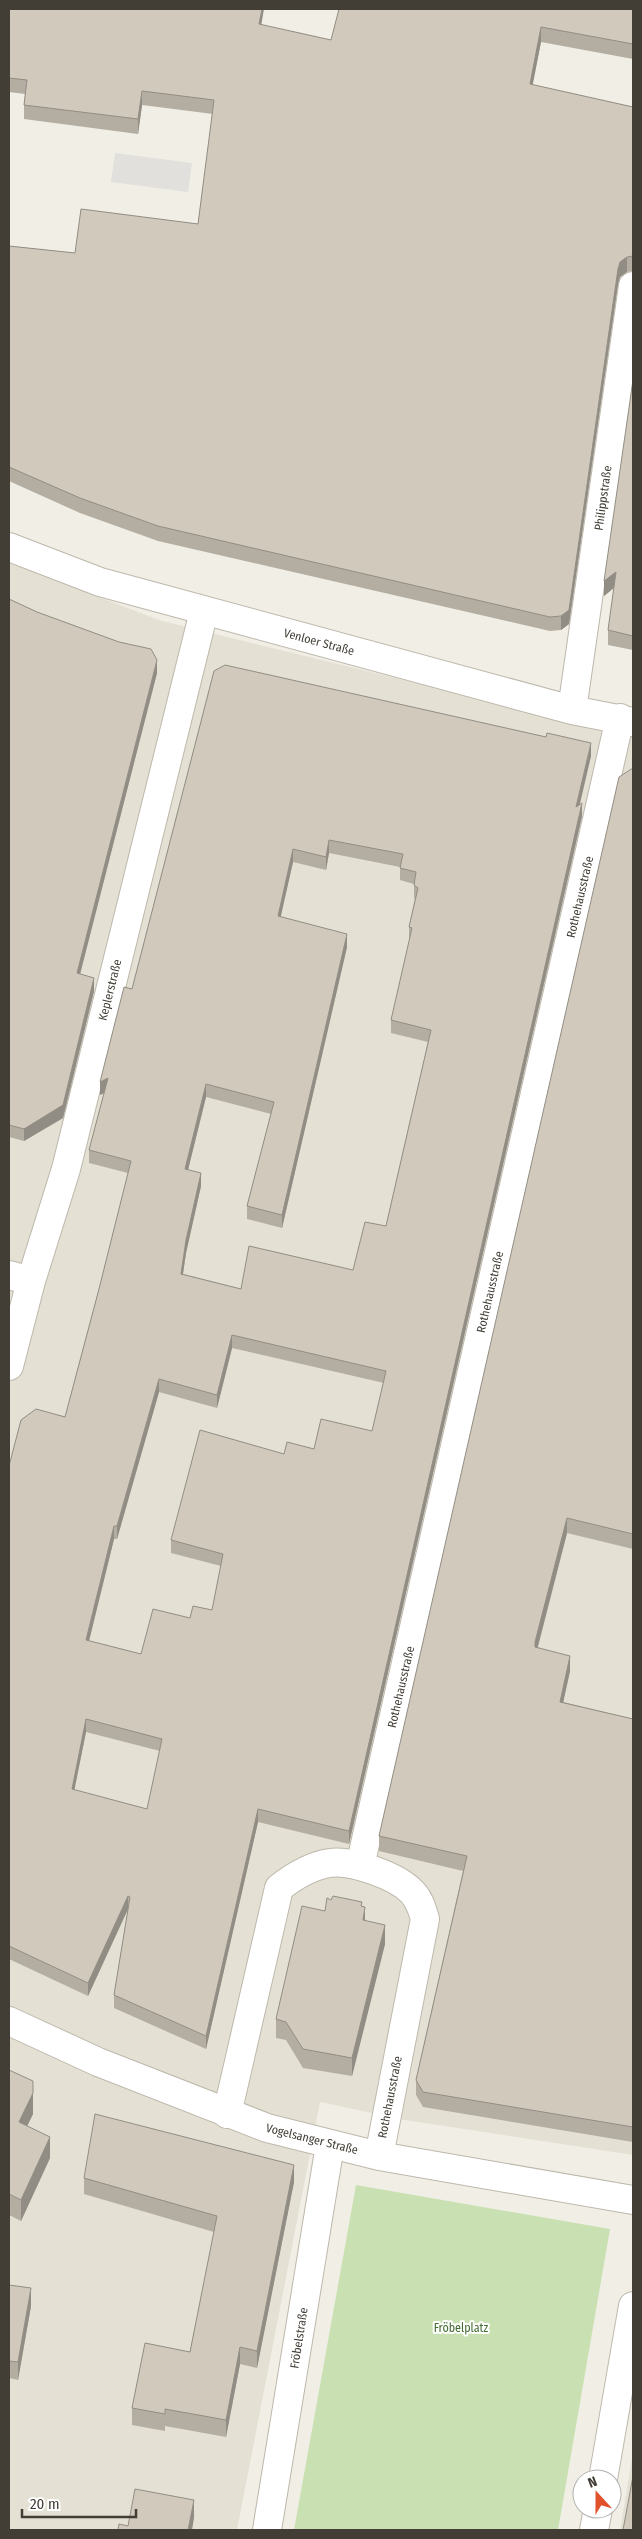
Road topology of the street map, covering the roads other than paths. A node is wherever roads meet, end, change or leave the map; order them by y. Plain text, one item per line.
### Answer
1 (633, 286) edge
2 (9, 547) edge
3 (204, 612) junction
4 (572, 710) junction
5 (627, 720) edge
6 (20, 1278) edge
7 (9, 1366) edge
8 (360, 1866) junction
9 (9, 2021) edge
10 (227, 2114) junction
11 (330, 2145) junction
12 (379, 2156) junction
13 (633, 2200) edge
14 (633, 2306) edge
15 (605, 2469) edge
16 (267, 2530) edge

1 - 4 street, Philippstraße
2 - 3 street, Venloer Straße
3 - 4 street, Venloer Straße
3 - 6 street, Keplerstraße
4 - 5 street, Venloer Straße
5 - 8 street, Rothehausstraße
6 - 7 street, Keplerstraße
8 - 10 street, Rothehausstraße
8 - 12 street, Rothehausstraße
9 - 10 street, Vogelsanger Straße
10 - 11 street, Vogelsanger Straße
11 - 12 street, Vogelsanger Straße
11 - 16 street, Fröbelstraße
12 - 13 street, Vogelsanger Straße
14 - 15 street

